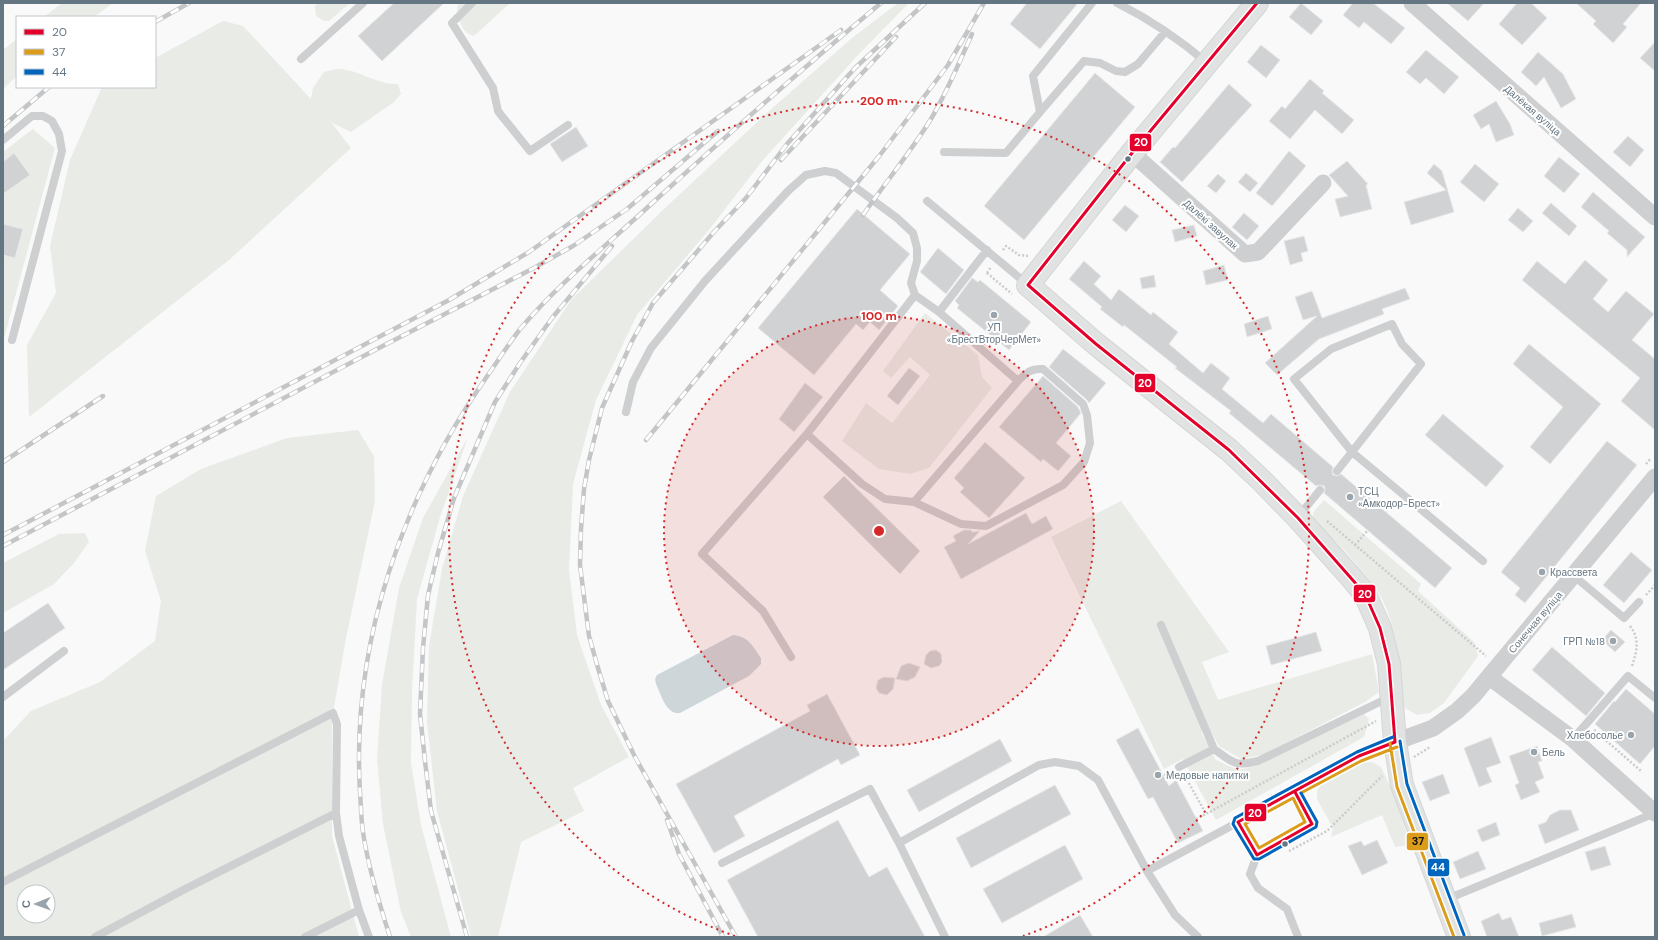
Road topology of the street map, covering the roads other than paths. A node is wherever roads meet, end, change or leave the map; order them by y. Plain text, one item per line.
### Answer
1 (363, 3) edge
2 (472, 3) edge
3 (1092, 3) edge
4 (1117, 3) edge
5 (1257, 3) edge
6 (1412, 3) edge
7 (1165, 32) junction
8 (301, 59) dead end
9 (1207, 63) junction
10 (1040, 112) junction
11 (568, 125) dead end
12 (3, 140) edge
13 (944, 152) dead end
14 (1132, 154) junction
15 (1322, 183) dead end
16 (927, 201) dead end
17 (1655, 217) edge
18 (987, 250) junction
19 (1028, 285) junction
20 (915, 295) junction
21 (939, 312) junction
22 (12, 340) dead end
23 (1018, 381) junction
24 (626, 412) dead end
25 (807, 434) junction
26 (1352, 452) junction
27 (1337, 470) dead end
28 (1655, 477) edge
29 (1320, 490) dead end
30 (914, 502) junction
31 (1298, 518) junction
32 (1483, 561) dead end
33 (1575, 574) junction
34 (1639, 602) dead end
35 (1161, 625) dead end
36 (64, 651) dead end
37 (791, 657) dead end
38 (1491, 675) junction
39 (1390, 696) junction
40 (3, 697) edge
41 (1655, 698) edge
42 (1572, 739) junction
43 (1395, 742) junction
44 (1214, 749) junction
45 (1179, 767) dead end
46 (1295, 792) junction
47 (336, 813) junction
48 (1655, 813) edge
49 (1238, 822) junction
50 (899, 844) junction
51 (1257, 855) junction
52 (722, 863) dead end
53 (1147, 871) junction
54 (3, 882) edge
55 (1445, 900) junction
56 (359, 910) junction
57 (95, 937) edge
58 (305, 937) edge
59 (369, 937) edge
60 (945, 937) edge
61 (1198, 937) edge
62 (1298, 937) edge
63 (1458, 937) edge

1 - 8 lane
2 - 11 lane
3 - 10 lane
4 - 7 lane
5 - 9 street
6 - 17 street, Далёкая вуліца
7 - 9 lane
7 - 10 lane
9 - 14 street
10 - 13 lane
12 - 22 lane
14 - 15 street, Далёкі завулак
14 - 19 street
16 - 18 lane
18 - 19 lane
18 - 21 lane
19 - 31 street
20 - 21 lane
20 - 24 lane
20 - 25 lane
21 - 23 lane
23 - 30 lane
23 - 30 lane
25 - 30 lane
25 - 37 lane
26 - 26 lane
26 - 27 lane
26 - 32 lane
28 - 33 street, Сонечная вуліца
29 - 31 lane
31 - 39 street
33 - 34 lane
33 - 38 street, Сонечная вуліца
35 - 44 lane
36 - 40 lane
38 - 42 street
38 - 43 street, Сонечная вуліца
39 - 43 street
39 - 44 lane
41 - 42 lane
42 - 48 street
43 - 46 lane
43 - 55 street
44 - 45 lane
46 - 49 lane
46 - 51 lane
47 - 54 lane
47 - 56 lane
47 - 57 lane
48 - 55 lane
49 - 51 lane
49 - 53 lane
50 - 52 lane
50 - 53 lane
50 - 60 lane
51 - 62 lane
53 - 61 lane
55 - 63 street
56 - 58 lane
56 - 59 lane

